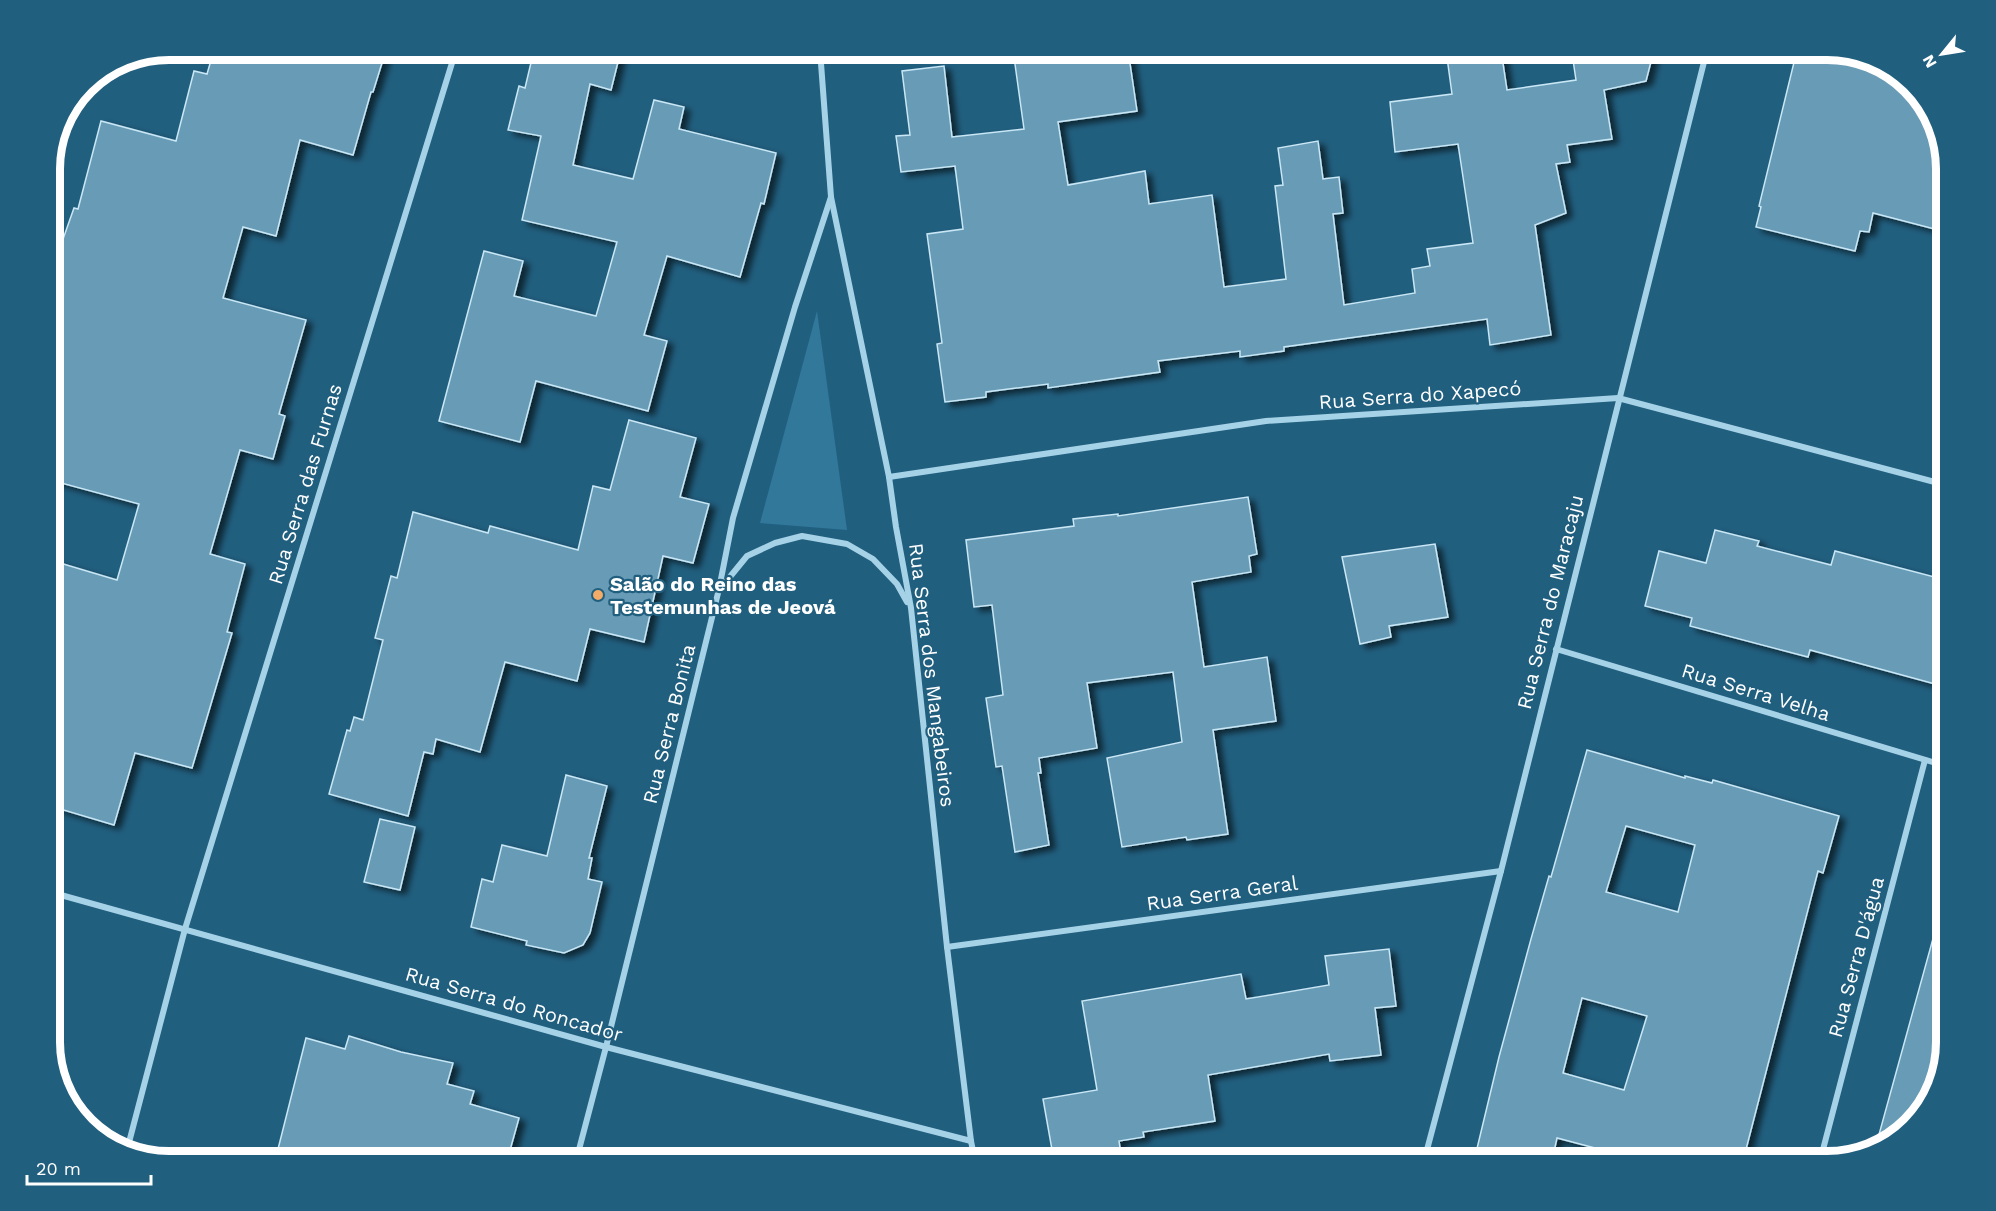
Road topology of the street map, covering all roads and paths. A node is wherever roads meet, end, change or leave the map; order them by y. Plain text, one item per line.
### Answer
1 (453, 60) edge
2 (821, 60) edge
3 (1704, 60) edge
4 (831, 197) junction
5 (1618, 398) junction
6 (889, 477) junction
7 (1936, 482) edge
8 (719, 589) junction
9 (911, 608) junction
10 (1556, 649) junction
11 (1925, 760) junction
12 (1936, 763) edge
13 (1501, 871) junction
14 (60, 895) edge
15 (185, 929) junction
16 (947, 947) junction
17 (606, 1047) junction
18 (971, 1141) junction
19 (130, 1144) edge
20 (579, 1151) edge
21 (973, 1151) edge
22 (1427, 1151) edge
23 (1823, 1151) edge

1 - 15 street, Rua Serra das Furnas
2 - 4 street, Rua Serra Bonita
3 - 5 street, Rua Serra do Maracaju
4 - 6 street, Rua Serra dos Mangabeiros
4 - 8 street, Rua Serra Bonita
5 - 6 street, Rua Serra do Xapecó
5 - 7 street, Rua Serra do Xapecó
5 - 10 street, Rua Serra do Maracaju
6 - 9 street, Rua Serra dos Mangabeiros
8 - 9 street
8 - 17 street, Rua Serra Bonita
9 - 16 street, Rua Serra dos Mangabeiros
10 - 11 street, Rua Serra Velha
10 - 13 street, Rua Serra do Maracaju
11 - 12 street, Rua Serra Velha
11 - 23 street, Rua Serra D'água
13 - 16 street, Rua Serra Geral
13 - 22 street, Rua Serra do Maracaju
14 - 15 street, Rua Serra do Roncador
15 - 17 street, Rua Serra do Roncador
15 - 19 street, Rua Serra das Furnas
16 - 18 street, Rua Serra dos Mangabeiros
17 - 18 street, Rua Serra do Roncador
17 - 20 street, Rua Serra Bonita
18 - 21 street, Rua Serra dos Mangabeiros

